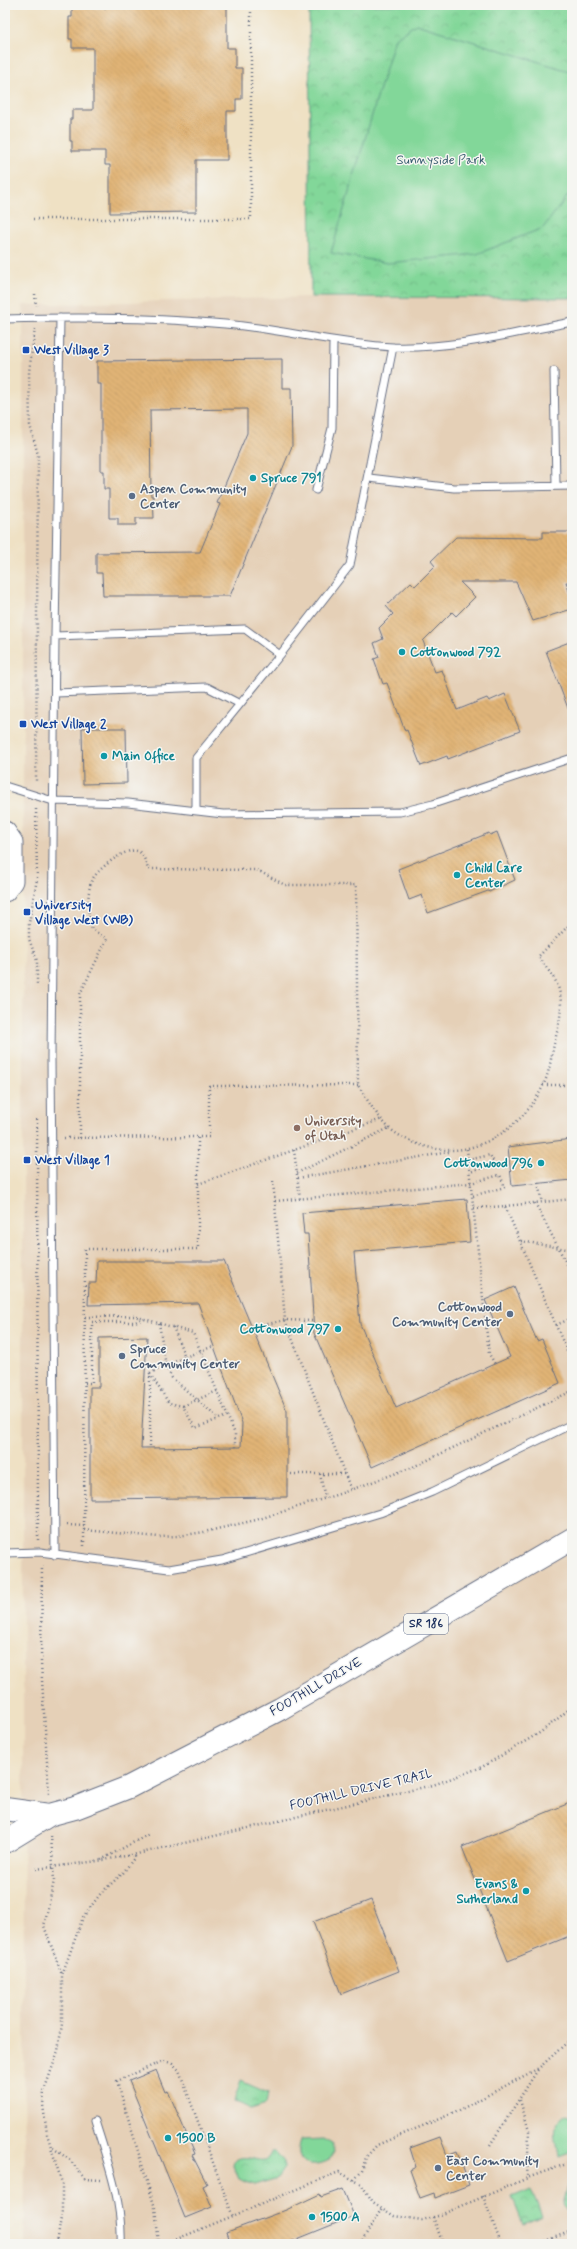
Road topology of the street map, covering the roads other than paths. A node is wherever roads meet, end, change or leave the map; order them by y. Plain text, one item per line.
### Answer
1 (60, 318) junction
2 (5, 319) edge
3 (572, 322) edge
4 (333, 341) junction
5 (393, 347) junction
6 (554, 371) dead end
7 (369, 478) junction
8 (556, 486) junction
9 (572, 486) edge
10 (316, 490) dead end
11 (55, 636) junction
12 (280, 655) junction
13 (56, 693) junction
14 (240, 704) junction
15 (572, 758) edge
16 (5, 786) edge
17 (53, 801) junction
18 (196, 810) junction
19 (5, 832) edge
20 (5, 891) edge
21 (572, 1424) edge
22 (572, 1539) edge
23 (5, 1553) edge
24 (55, 1555) junction
25 (5, 1809) edge
26 (49, 1815) junction
27 (5, 1842) edge
28 (95, 2121) dead end
29 (121, 2244) edge

1 - 2 lane
1 - 4 lane
1 - 11 lane
3 - 5 lane
4 - 5 lane
4 - 10 lane
5 - 7 lane
6 - 8 lane
7 - 8 lane
7 - 12 lane
8 - 9 lane
11 - 12 lane
11 - 13 lane
12 - 14 lane
13 - 14 lane
13 - 17 lane
14 - 18 lane
15 - 18 lane
16 - 17 lane
17 - 18 lane
17 - 24 lane
19 - 20 main road
21 - 24 lane
22 - 26 main road, FOOTHILL DRIVE / SR 186
23 - 24 lane
25 - 26 main road, FOOTHILL DRIVE / SR 186
26 - 27 main road, FOOTHILL DRIVE / SR 186
28 - 29 lane

